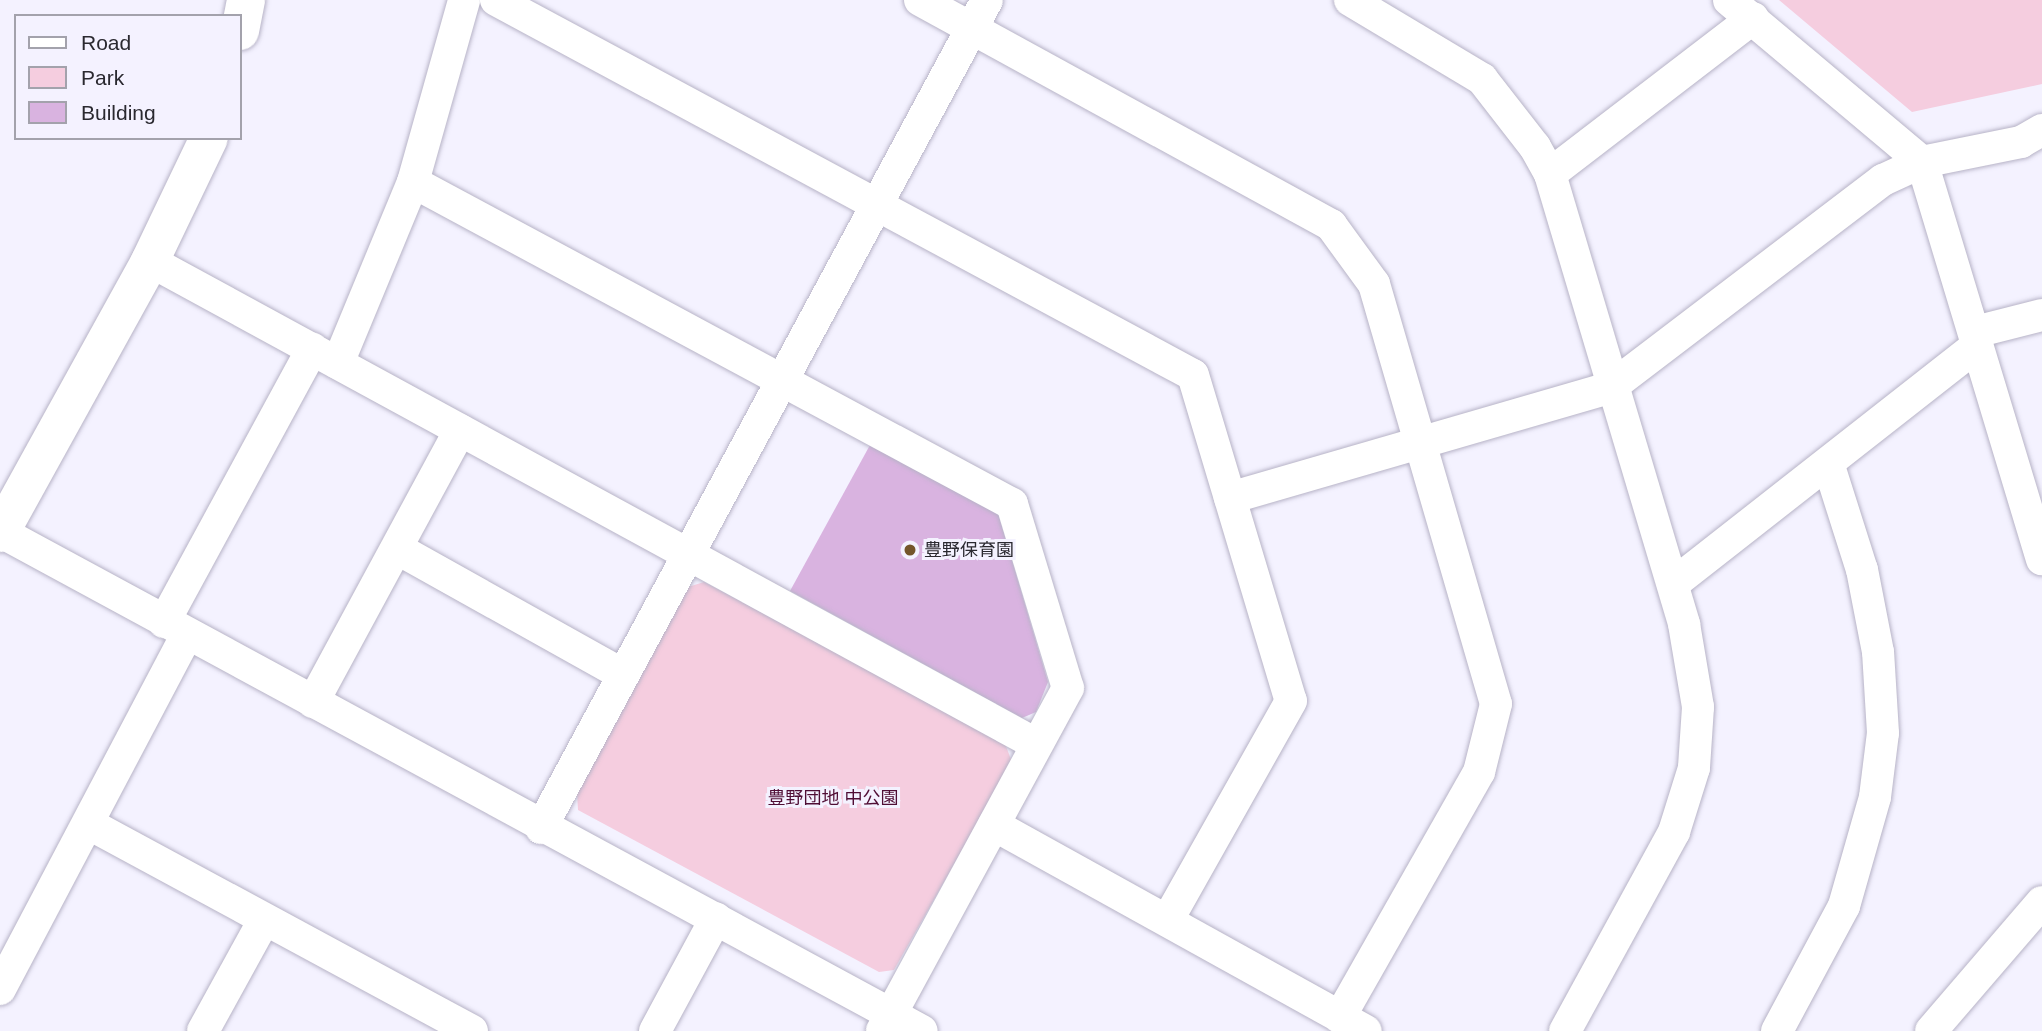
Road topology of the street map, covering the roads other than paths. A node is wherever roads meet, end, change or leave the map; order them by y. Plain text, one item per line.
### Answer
1 (464, 0) edge
2 (496, 0) edge
3 (920, 0) edge
4 (987, 0) edge
5 (1350, 0) edge
6 (1741, 9) edge
7 (971, 28) junction
8 (2042, 130) edge
9 (208, 140) edge
10 (1922, 162) junction
11 (1550, 174) junction
12 (413, 182) junction
13 (877, 202) junction
14 (150, 261) junction
15 (2042, 315) edge
16 (1976, 339) junction
17 (325, 356) junction
18 (780, 380) junction
19 (1611, 387) junction
20 (460, 430) junction
21 (1418, 443) junction
22 (1829, 466) junction
23 (1230, 498) junction
24 (0, 533) edge
25 (398, 549) junction
26 (687, 555) junction
27 (2042, 559) edge
28 (1673, 584) junction
29 (176, 628) junction
30 (623, 675) junction
31 (313, 702) junction
32 (1036, 744) junction
33 (91, 825) junction
34 (994, 825) junction
35 (541, 828) junction
36 (2042, 902) edge
37 (716, 918) junction
38 (1168, 919) junction
39 (264, 920) junction
40 (0, 989) edge
41 (435, 1022) edge
42 (886, 1022) edge
43 (1353, 1024) edge
44 (203, 1031) edge
45 (472, 1031) edge
46 (655, 1031) edge
47 (922, 1031) edge
48 (1565, 1031) edge
49 (1777, 1031) edge
50 (1931, 1031) edge

1 - 12 street
2 - 13 street
3 - 7 street
4 - 7 street
5 - 11 street
6 - 10 street
6 - 11 street
7 - 13 street
7 - 21 street
8 - 10 street
9 - 14 street
10 - 16 street
10 - 19 street
11 - 19 street
12 - 17 street
12 - 18 street
13 - 18 street
13 - 23 street
14 - 17 street
14 - 24 street
15 - 16 street
16 - 22 street
16 - 27 street
17 - 20 street
17 - 29 street
18 - 26 street
18 - 32 street
19 - 21 street
19 - 28 street
20 - 25 street
20 - 26 street
21 - 23 street
21 - 43 street
22 - 28 street
22 - 49 street
23 - 38 street
24 - 29 street
25 - 30 street
25 - 31 street
26 - 30 street
26 - 32 street
28 - 48 street
29 - 31 street
29 - 33 street
30 - 35 street
31 - 35 street
32 - 34 street
33 - 39 street
33 - 40 street
34 - 38 street
34 - 42 street
35 - 37 street
36 - 50 street
37 - 42 street
37 - 46 street
38 - 43 street
39 - 41 street
39 - 44 street
41 - 45 street
42 - 47 street

